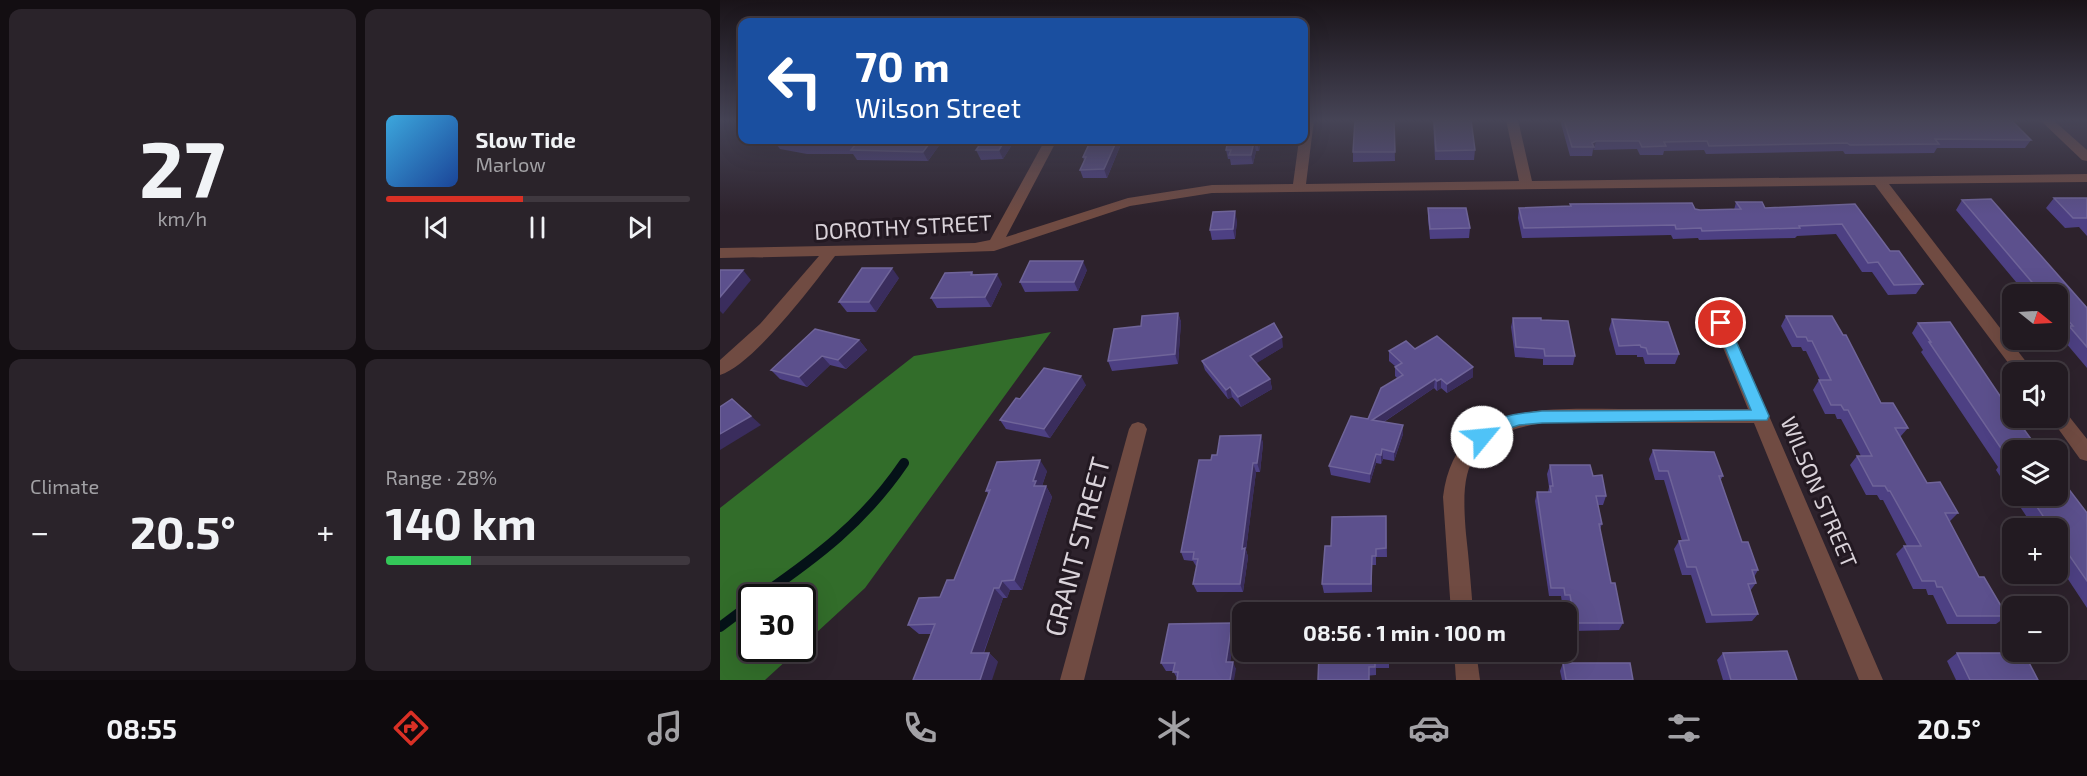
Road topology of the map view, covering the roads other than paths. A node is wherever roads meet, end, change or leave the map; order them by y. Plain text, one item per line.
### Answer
1 (1045, 152) edge
2 (1304, 152) edge
3 (1519, 152) edge
4 (2087, 178) edge
5 (1879, 181) junction
6 (1526, 184) junction
7 (1299, 187) junction
8 (994, 246) junction
9 (831, 252) junction
10 (720, 253) edge
11 (1721, 323) dead end
12 (2017, 362) edge
13 (720, 369) edge
14 (1761, 416) junction
15 (2068, 428) edge
16 (1138, 429) dead end
17 (2087, 453) edge
18 (1461, 602) edge
19 (1466, 662) edge
20 (1072, 680) edge
21 (1468, 680) edge
22 (1872, 680) edge

1 - 8 street
2 - 7 street
3 - 6 street
4 - 5 street, DOROTHY STREET
5 - 6 street, DOROTHY STREET
5 - 12 street
6 - 7 street, DOROTHY STREET
7 - 8 street, DOROTHY STREET
8 - 9 street, DOROTHY STREET
9 - 10 street, DOROTHY STREET
9 - 13 street
11 - 14 street, WILSON STREET
14 - 18 street
14 - 22 street, WILSON STREET
15 - 17 street
16 - 20 street, GRANT STREET
19 - 21 street

